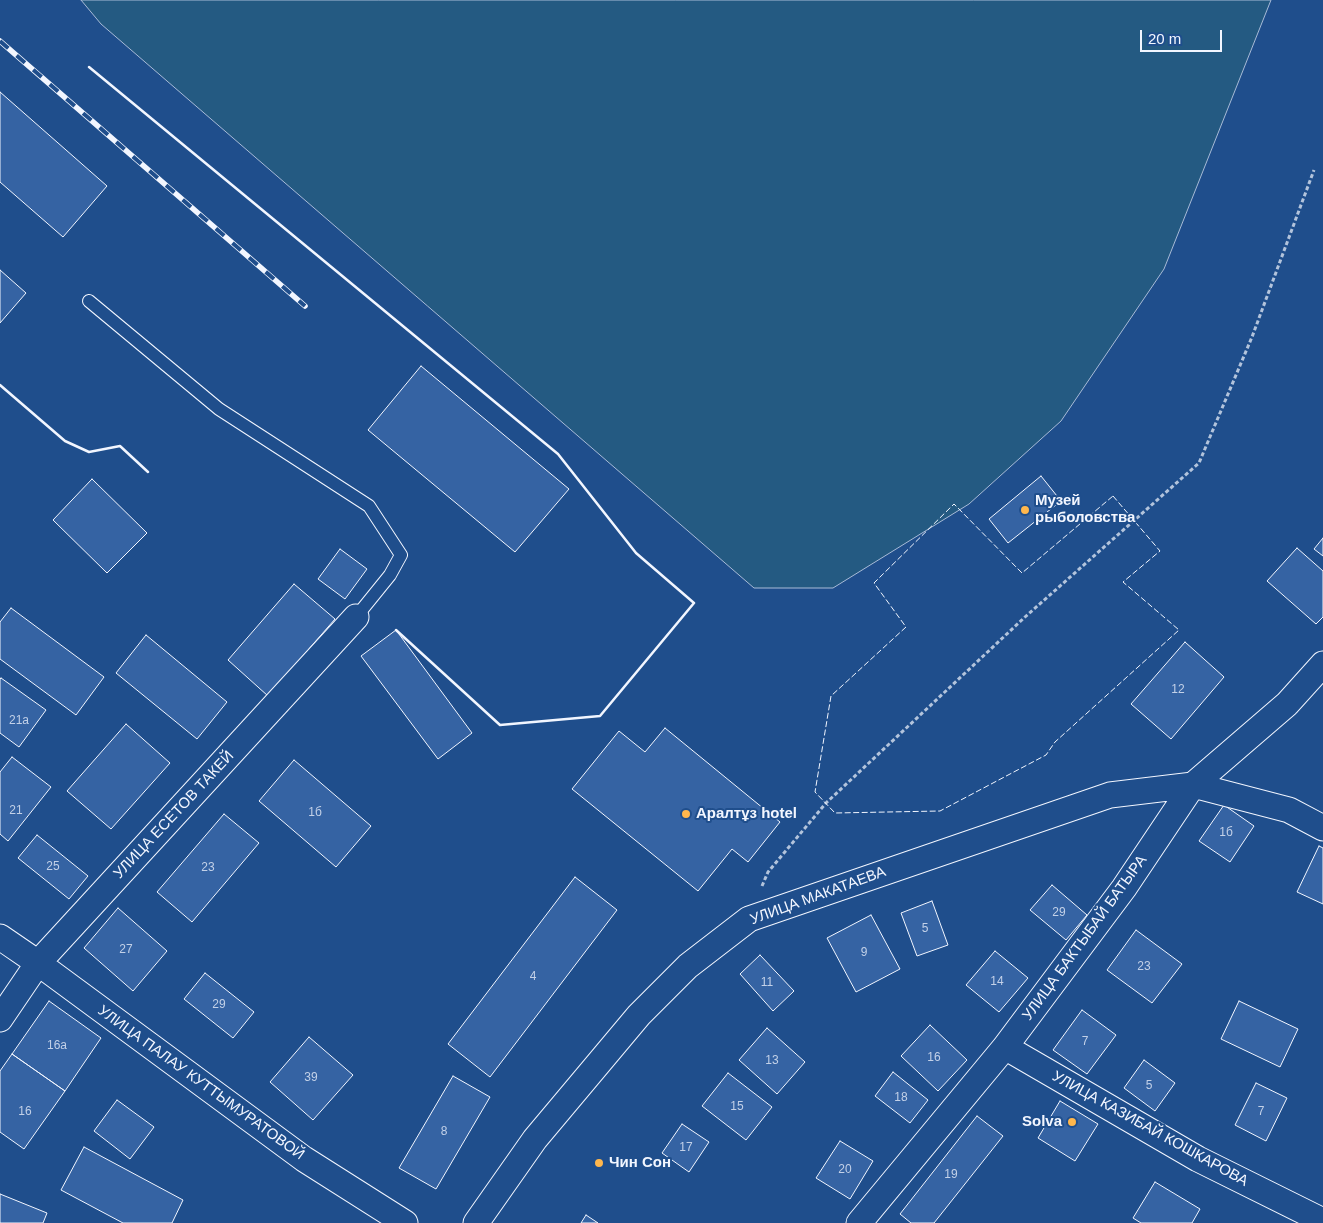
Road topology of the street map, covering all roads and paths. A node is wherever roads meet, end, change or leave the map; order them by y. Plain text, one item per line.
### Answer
1 (1314, 170) dead end
2 (89, 301) dead end
3 (356, 616) joint
4 (1323, 664) edge
5 (1193, 785) junction
6 (1323, 828) edge
7 (749, 919) junction
8 (0, 937) edge
9 (38, 963) junction
10 (0, 1019) edge
11 (1005, 1047) junction
12 (1323, 1221) edge
13 (863, 1222) edge
14 (406, 1223) edge
15 (476, 1223) edge

1 - 7 path
2 - 3 lane
3 - 9 street, УЛИЦА ЕСЕТОВ ТАКЕЙ
4 - 5 street, УЛИЦА БАКТЫБАЙ БАТЫРА
5 - 6 street
5 - 7 street, УЛИЦА МАКАТАЕВА
5 - 11 street, УЛИЦА БАКТЫБАЙ БАТЫРА
7 - 15 street, УЛИЦА МАКАТАЕВА
8 - 9 street, УЛИЦА ПАЛАУ КУТТЫМУРАТОВОЙ
9 - 10 street, УЛИЦА ЕСЕТОВ ТАКЕЙ
9 - 14 street, УЛИЦА ПАЛАУ КУТТЫМУРАТОВОЙ
11 - 12 street, УЛИЦА КАЗИБАЙ КОШКАРОВА
11 - 13 street, УЛИЦА БАКТЫБАЙ БАТЫРА

